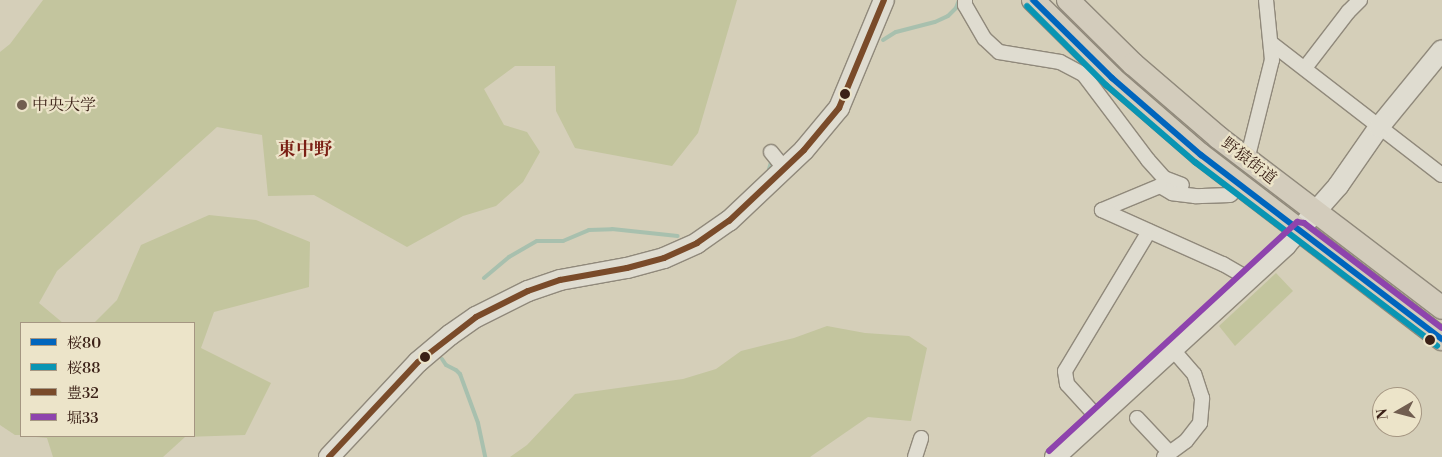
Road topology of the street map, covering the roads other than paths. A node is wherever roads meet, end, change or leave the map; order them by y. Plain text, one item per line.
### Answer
1 (884, 0) edge
2 (965, 0) edge
3 (1033, 0) edge
4 (1068, 0) edge
5 (1266, 0) edge
6 (1360, 0) edge
7 (1271, 43) junction
8 (1442, 50) edge
9 (1305, 68) junction
10 (1105, 85) junction
11 (1379, 127) junction
12 (771, 152) dead end
13 (1247, 160) junction
14 (784, 168) junction
15 (1442, 175) edge
16 (1182, 186) dead end
17 (1240, 186) junction
18 (1316, 212) junction
19 (1149, 230) junction
20 (1299, 230) junction
21 (1249, 279) junction
22 (1442, 308) edge
23 (1442, 340) edge
24 (1173, 350) junction
25 (1098, 418) junction
26 (1137, 418) dead end
27 (921, 438) dead end
28 (1167, 455) edge
29 (330, 457) edge
30 (915, 457) edge
31 (1056, 457) edge

1 - 14 street
2 - 10 street
3 - 10 main road, 野猿街道
4 - 13 main road, 野猿街道
5 - 7 street
6 - 9 street
7 - 9 street
7 - 13 street
8 - 11 street
9 - 11 street
10 - 16 street
10 - 17 main road, 野猿街道
11 - 15 street
11 - 18 street
12 - 14 street
13 - 18 main road, 野猿街道
14 - 29 street
17 - 19 street
17 - 20 main road, 野猿街道
18 - 20 street
18 - 22 main road, 野猿街道
19 - 21 street
19 - 25 street
20 - 21 street
20 - 23 main road, 野猿街道
21 - 24 street
24 - 25 street
24 - 28 street
25 - 31 street
26 - 28 street
27 - 30 street

